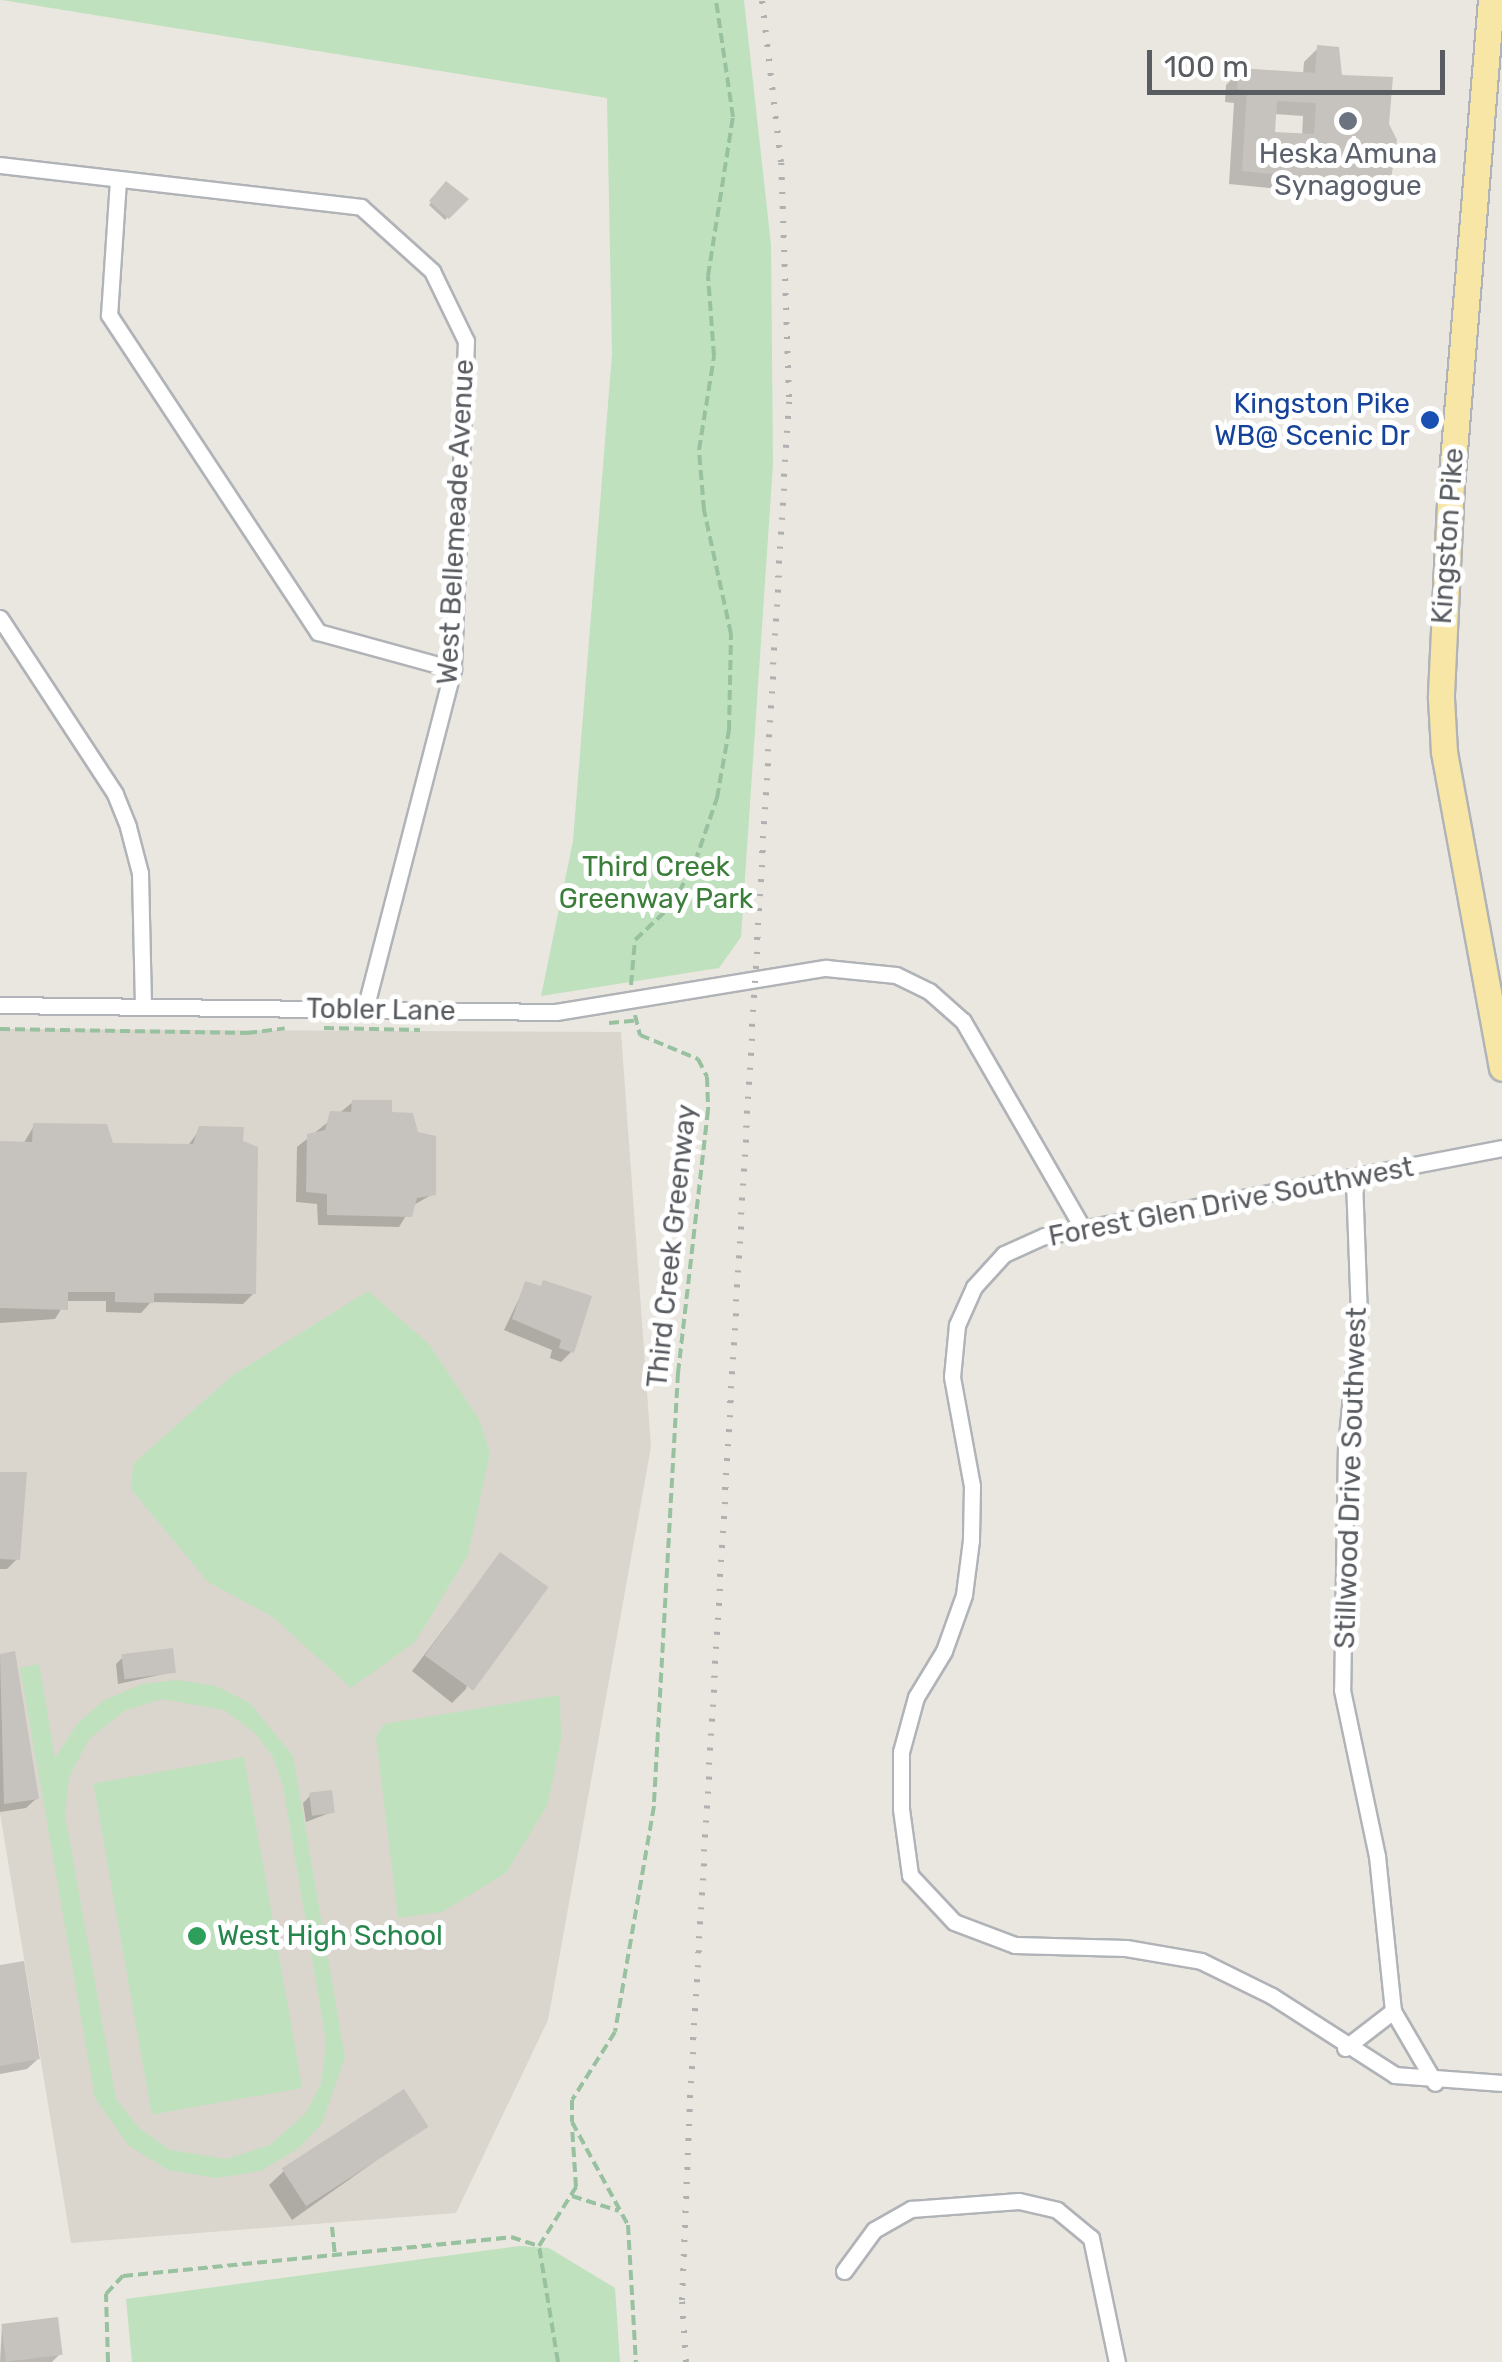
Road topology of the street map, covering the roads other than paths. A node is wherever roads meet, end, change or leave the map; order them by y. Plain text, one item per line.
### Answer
1 (1491, 0) edge
2 (0, 165) edge
3 (118, 180) junction
4 (0, 618) edge
5 (453, 669) junction
6 (0, 1005) edge
7 (143, 1006) junction
8 (365, 1010) junction
9 (1502, 1068) edge
10 (1502, 1148) edge
11 (1354, 1180) junction
12 (1083, 1228) junction
13 (1393, 2010) junction
14 (1345, 2048) junction
15 (1435, 2083) junction
16 (1502, 2083) edge
17 (844, 2271) dead end
18 (1116, 2362) edge

1 - 9 main road, Kingston Pike
2 - 3 street
3 - 5 street
3 - 5 street, West Bellemeade Avenue
4 - 7 street
5 - 8 street, West Bellemeade Avenue
6 - 7 street, Tobler Lane
7 - 8 street, Tobler Lane
8 - 12 street, Tobler Lane
10 - 11 street, Forest Glen Drive Southwest
11 - 12 street, Forest Glen Drive Southwest
11 - 13 street, Stillwood Drive Southwest
12 - 14 street, Forest Glen Drive Southwest
13 - 14 street
13 - 15 street, Stillwood Drive Southwest
14 - 15 street, Forest Glen Drive Southwest
15 - 16 street, Forest Glen Drive Southwest
17 - 18 street

